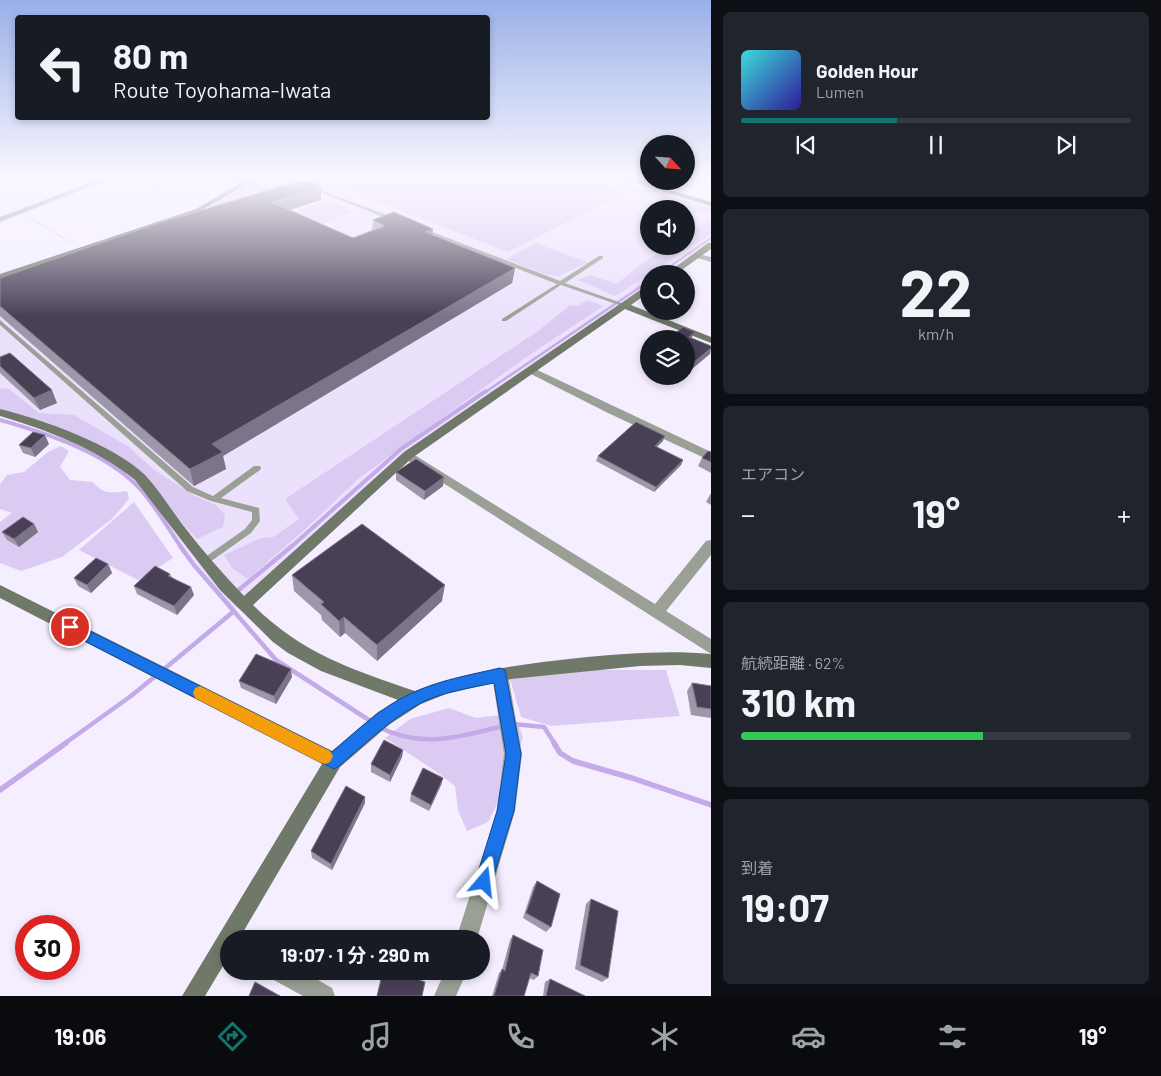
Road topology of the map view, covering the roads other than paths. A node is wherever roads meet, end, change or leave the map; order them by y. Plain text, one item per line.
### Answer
1 (159, 223) edge
2 (418, 228) edge
3 (711, 245) edge
4 (697, 255) junction
5 (601, 257) dead end
6 (711, 260) edge
7 (683, 265) edge
8 (0, 277) edge
9 (560, 283) junction
10 (640, 294) edge
11 (624, 305) junction
12 (504, 320) dead end
13 (0, 322) edge
14 (711, 340) edge
15 (531, 370) junction
16 (0, 412) edge
17 (408, 455) junction
18 (711, 457) edge
19 (257, 468) dead end
20 (214, 500) junction
21 (711, 545) edge
22 (204, 562) junction
23 (0, 591) edge
24 (244, 605) junction
25 (658, 611) junction
26 (711, 647) edge
27 (711, 662) edge
28 (500, 675) junction
29 (415, 699) junction
30 (334, 761) junction
31 (235, 930) edge
32 (469, 930) edge
33 (220, 954) edge
34 (296, 980) edge
35 (452, 980) edge
36 (193, 996) edge
37 (324, 996) edge
38 (445, 996) edge

1 - 8 street
2 - 9 lane
3 - 4 street
4 - 6 street
4 - 7 street
5 - 9 lane
9 - 11 lane
9 - 12 lane
10 - 11 street
11 - 14 street
11 - 15 street
13 - 20 lane
15 - 17 street
15 - 18 street
16 - 22 street
17 - 24 street
17 - 25 street
19 - 20 lane
20 - 22 lane
21 - 25 street
22 - 24 street
23 - 30 street
24 - 29 street
25 - 26 street
27 - 28 street
28 - 29 street
28 - 32 street
29 - 30 street
30 - 31 street
33 - 36 street
34 - 37 street
35 - 38 street

